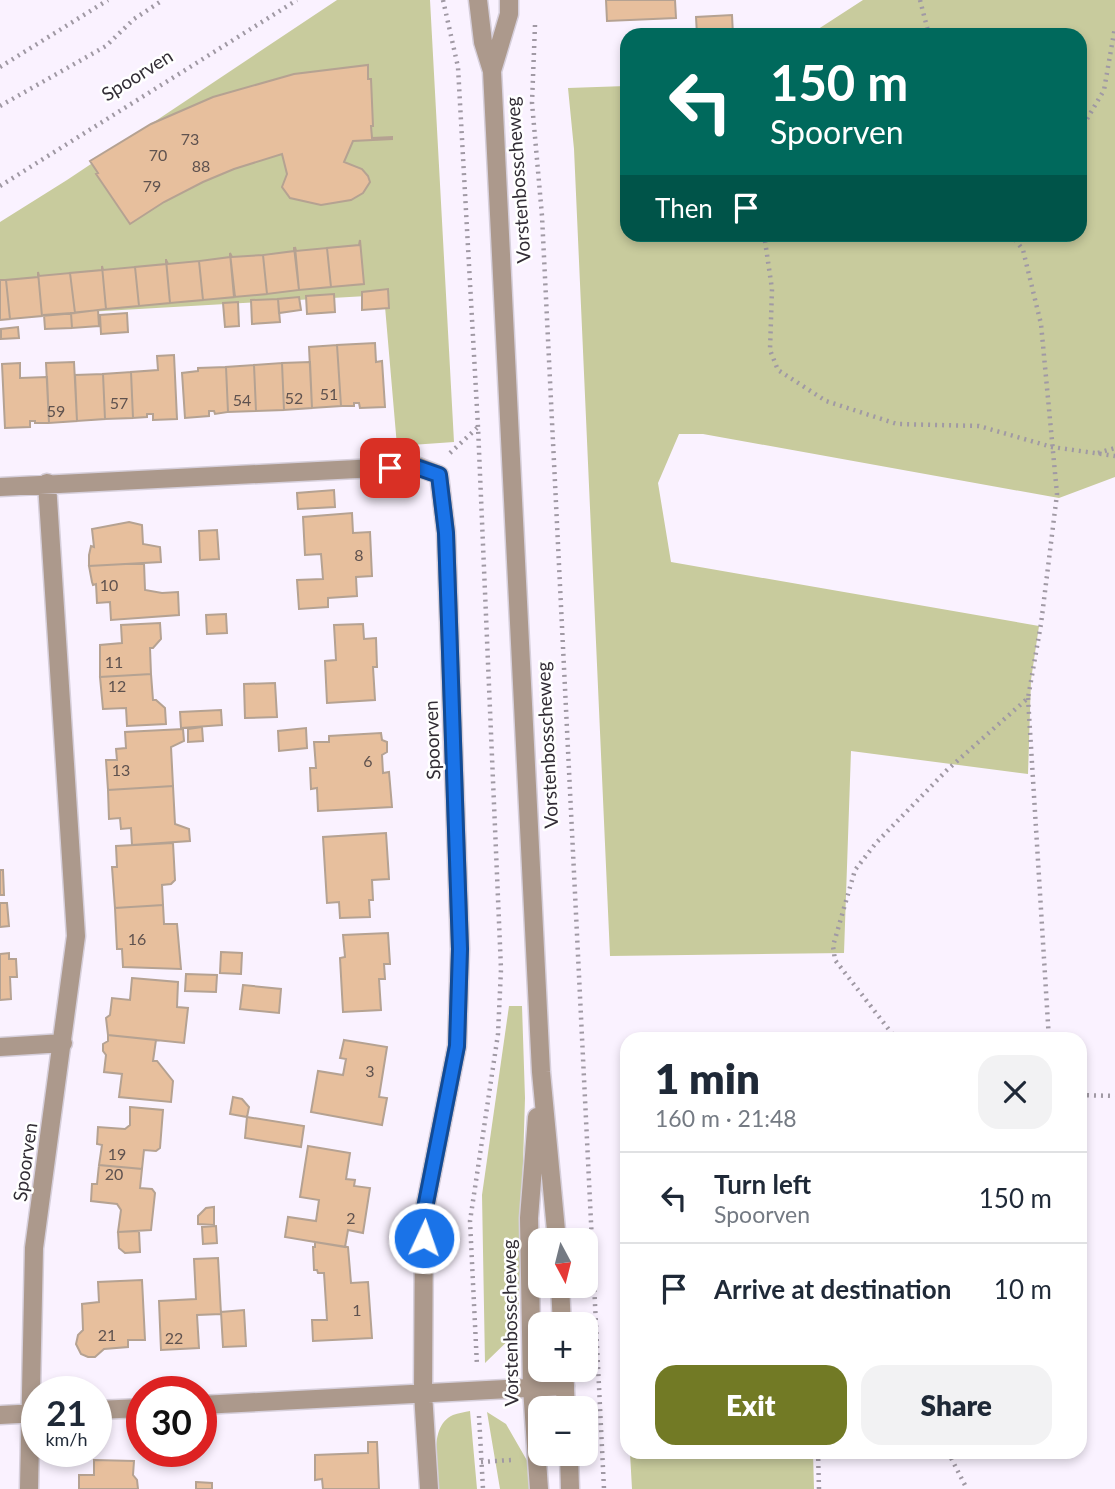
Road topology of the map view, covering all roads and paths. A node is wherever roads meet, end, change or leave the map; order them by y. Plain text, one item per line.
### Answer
1 (108, 0) edge
2 (163, 0) edge
3 (297, 0) edge
4 (478, 0) edge
5 (509, 0) edge
6 (920, 0) edge
7 (536, 13) dead end
8 (1115, 27) edge
9 (927, 28) edge
10 (0, 67) edge
11 (492, 71) junction
12 (0, 106) edge
13 (1087, 119) edge
14 (0, 186) edge
15 (765, 242) edge
16 (1018, 242) edge
17 (478, 427) dead end
18 (1052, 447) junction
19 (1115, 448) edge
20 (1097, 454) junction
21 (1115, 456) edge
22 (429, 472) junction
23 (47, 483) junction
24 (0, 487) edge
25 (1028, 698) junction
26 (891, 1032) edge
27 (1049, 1032) edge
28 (63, 1043) junction
29 (0, 1047) edge
30 (541, 1072) junction
31 (1087, 1095) edge
32 (1115, 1096) edge
33 (556, 1228) edge
34 (33, 1376) edge
35 (552, 1382) edge
36 (532, 1388) junction
37 (423, 1393) junction
38 (217, 1404) edge
39 (21, 1414) edge
40 (0, 1415) edge
41 (818, 1459) edge
42 (952, 1459) edge
43 (569, 1466) edge
44 (30, 1467) edge
45 (29, 1489) edge
46 (429, 1489) edge
47 (539, 1489) edge
48 (570, 1489) edge
49 (604, 1489) edge
50 (820, 1489) edge
51 (967, 1489) edge

1 - 10 path
2 - 12 path
3 - 14 path, Spoorven
4 - 11 street, Vorstenbosscheweg
5 - 11 street, Vorstenbosscheweg
6 - 9 path
7 - 49 path, Vorstenbosscheweg
8 - 13 path
11 - 30 street, Vorstenbosscheweg
15 - 18 path
16 - 18 path
17 - 22 path
18 - 20 path
18 - 25 path
19 - 20 path
20 - 21 path
22 - 23 street
22 - 37 street, Spoorven
23 - 24 street
23 - 28 street, Spoorven
25 - 26 path
25 - 27 path
28 - 29 street
28 - 34 street, Spoorven
30 - 33 street, Vorstenbosscheweg
30 - 36 street, Vorstenbosscheweg
31 - 32 path
35 - 36 street
36 - 37 street
36 - 47 street, Vorstenbosscheweg
37 - 38 street
37 - 46 street, Spoorven
39 - 40 street
41 - 50 path
42 - 51 path
43 - 48 street
44 - 45 street, Spoorven

